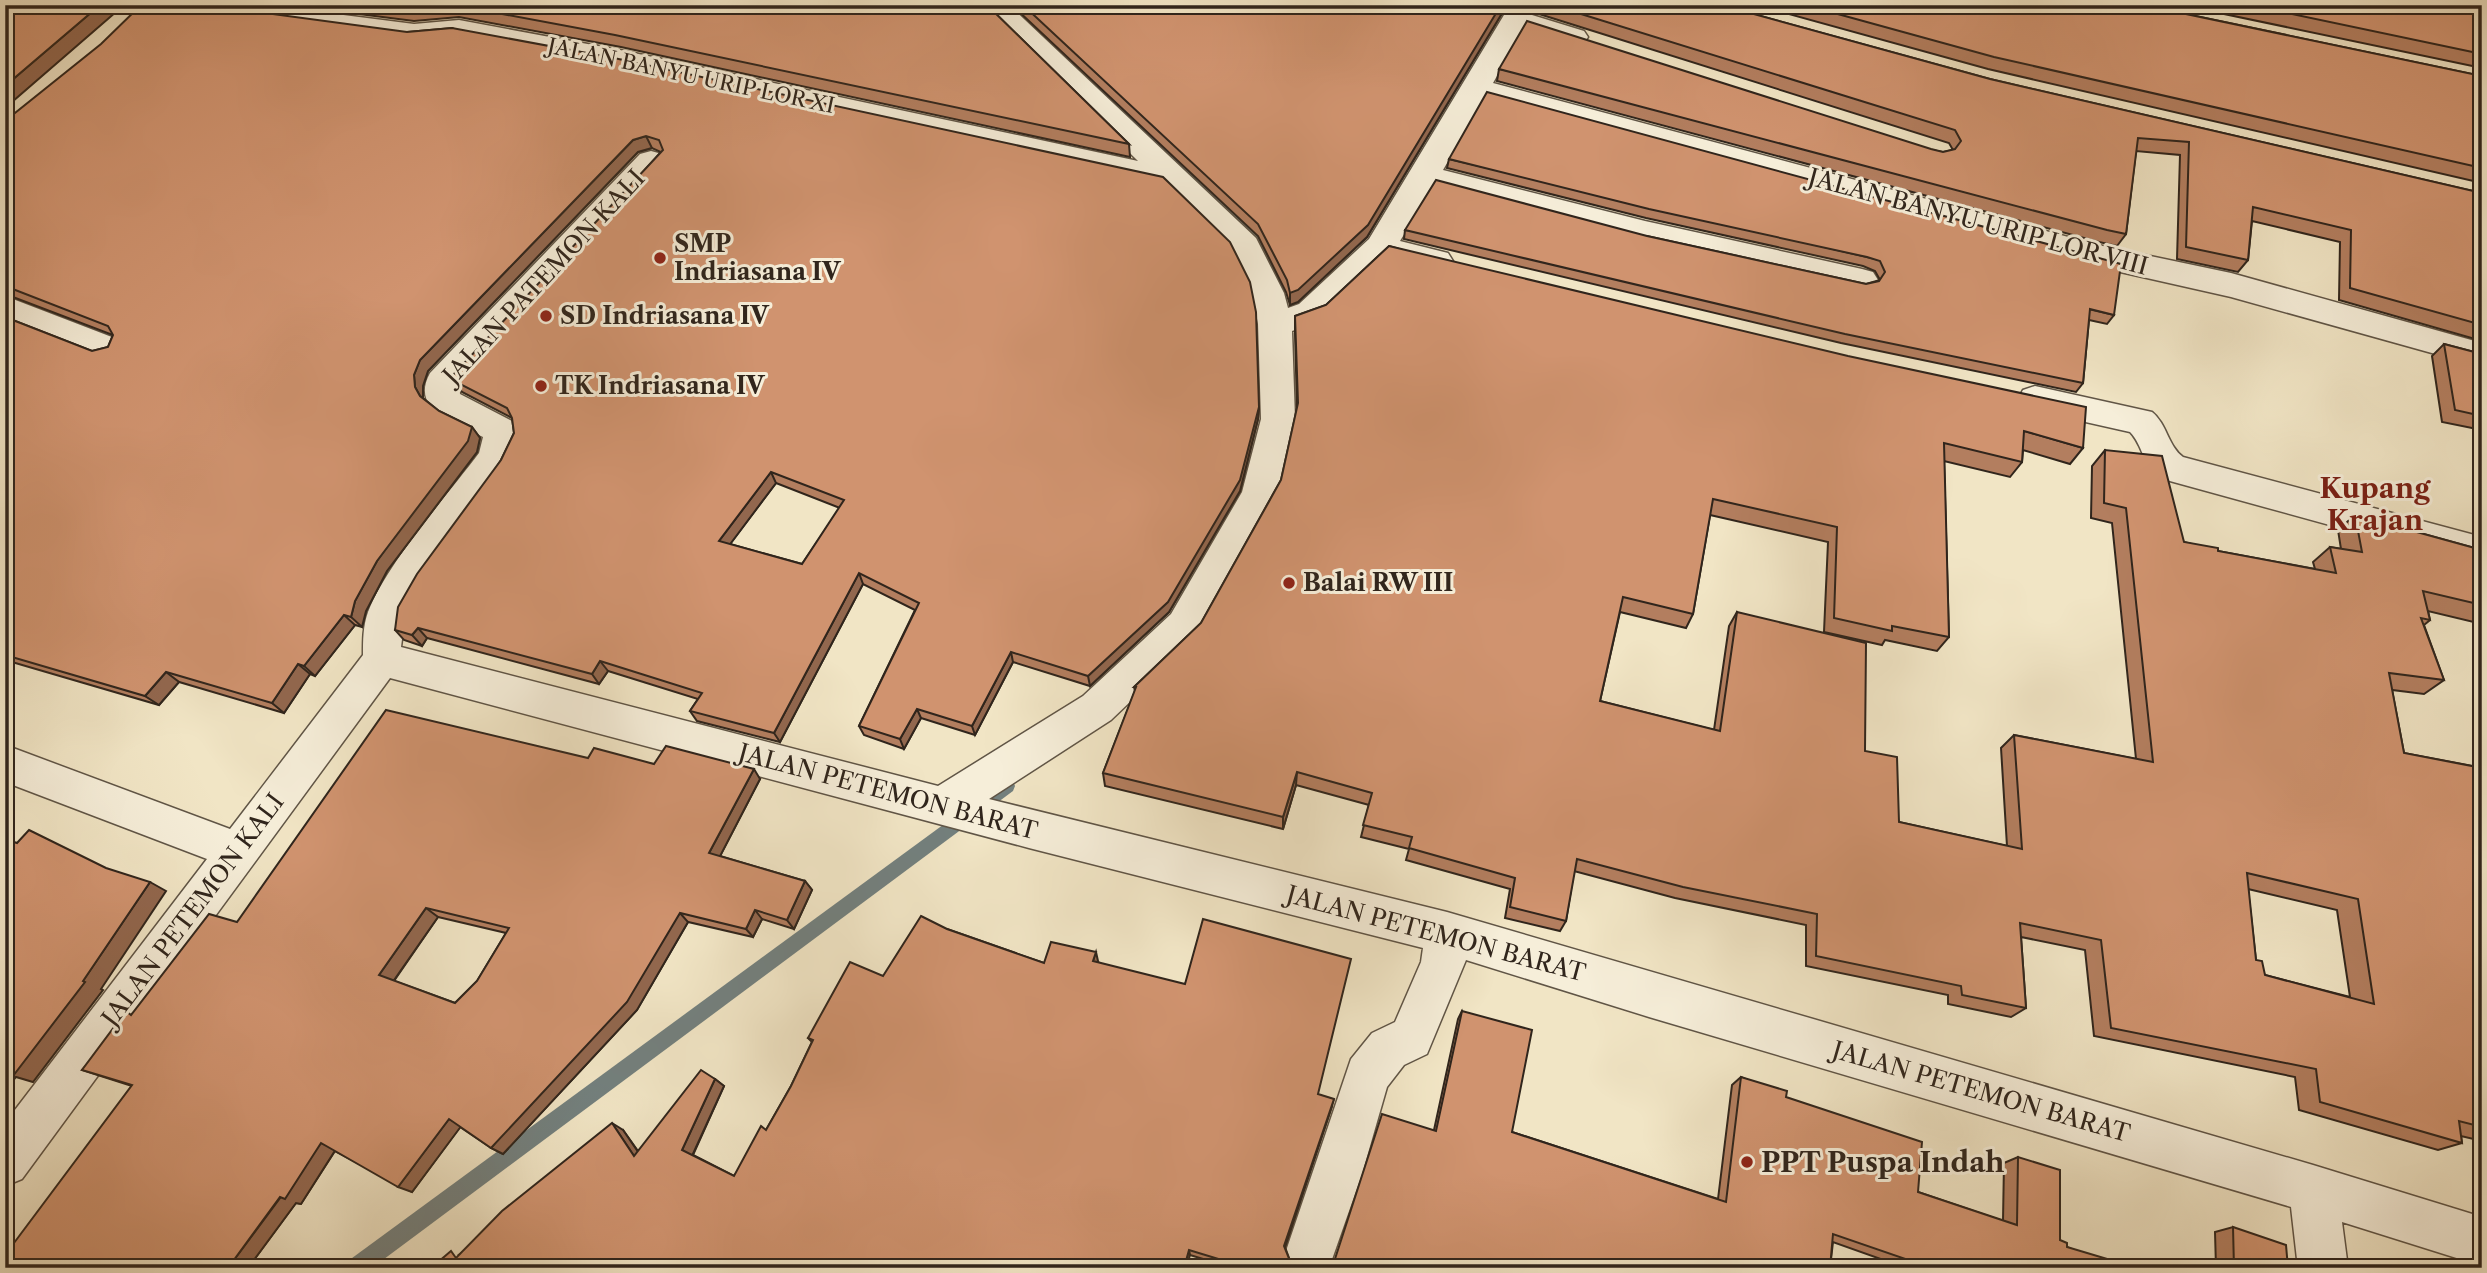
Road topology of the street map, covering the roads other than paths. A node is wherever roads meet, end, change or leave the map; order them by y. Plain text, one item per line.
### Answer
1 (200, 5) edge
2 (993, 5) edge
3 (1520, 12) edge
4 (1604, 46) edge
5 (1475, 87) junction
6 (651, 160) edge
7 (1425, 175) junction
8 (1178, 180) junction
9 (1380, 247) junction
10 (1461, 267) edge
11 (1862, 280) edge
12 (5, 308) edge
13 (1289, 319) junction
14 (105, 348) edge
15 (2482, 355) edge
16 (2000, 391) edge
17 (2482, 552) edge
18 (382, 659) junction
19 (5, 763) edge
20 (950, 808) junction
21 (237, 851) junction
22 (1447, 933) junction
23 (5, 1162) edge
24 (2313, 1189) junction
25 (2482, 1242) edge
26 (1311, 1251) dead end
27 (2323, 1268) edge

1 - 8 street, JALAN BANYU URIP LOR XI
2 - 8 street
3 - 4 street
3 - 5 street
5 - 7 street
5 - 15 street, JALAN BANYU URIP LOR VIII
6 - 18 street, JALAN PATEMON KALI
7 - 9 street
7 - 11 street
8 - 13 street
9 - 10 street
9 - 13 street
12 - 14 street
13 - 20 street
16 - 17 street
18 - 20 street, JALAN PETEMON BARAT
18 - 21 street, JALAN PETEMON KALI
19 - 21 street
20 - 22 street, JALAN PETEMON BARAT
21 - 23 street, JALAN PETEMON KALI
22 - 24 street, JALAN PETEMON BARAT
22 - 26 street
24 - 25 street, JALAN PETEMON BARAT
24 - 27 street

